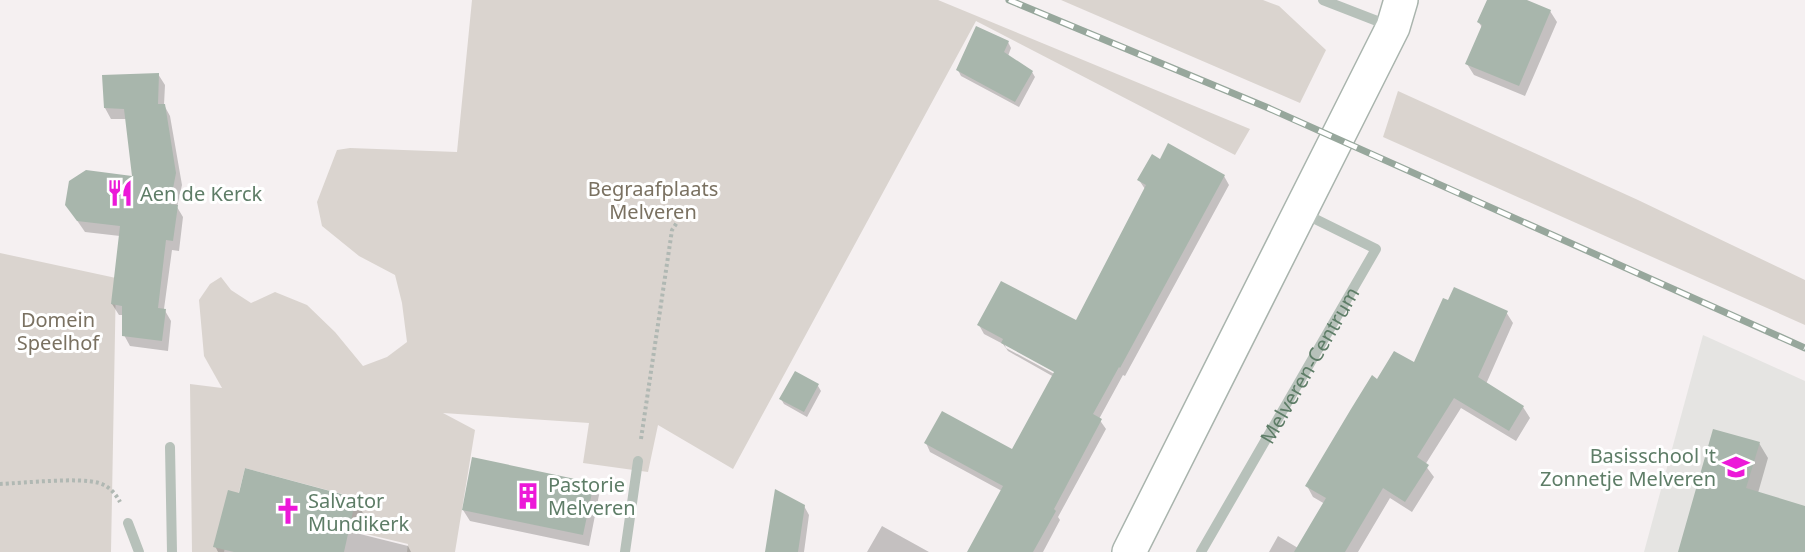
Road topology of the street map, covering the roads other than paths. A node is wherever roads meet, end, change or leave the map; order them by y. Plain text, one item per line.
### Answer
1 (1323, 0) edge
2 (1397, 14) edge
3 (1301, 212) junction
4 (170, 447) dead end
5 (638, 461) road end
6 (128, 523) road end
7 (139, 552) edge
8 (172, 552) edge
9 (625, 552) edge
10 (1129, 552) edge
11 (1201, 552) edge

1 - 2 street
2 - 3 main road
3 - 10 main road
3 - 11 street, Melveren-Centrum
4 - 8 street
5 - 9 street
6 - 7 street

